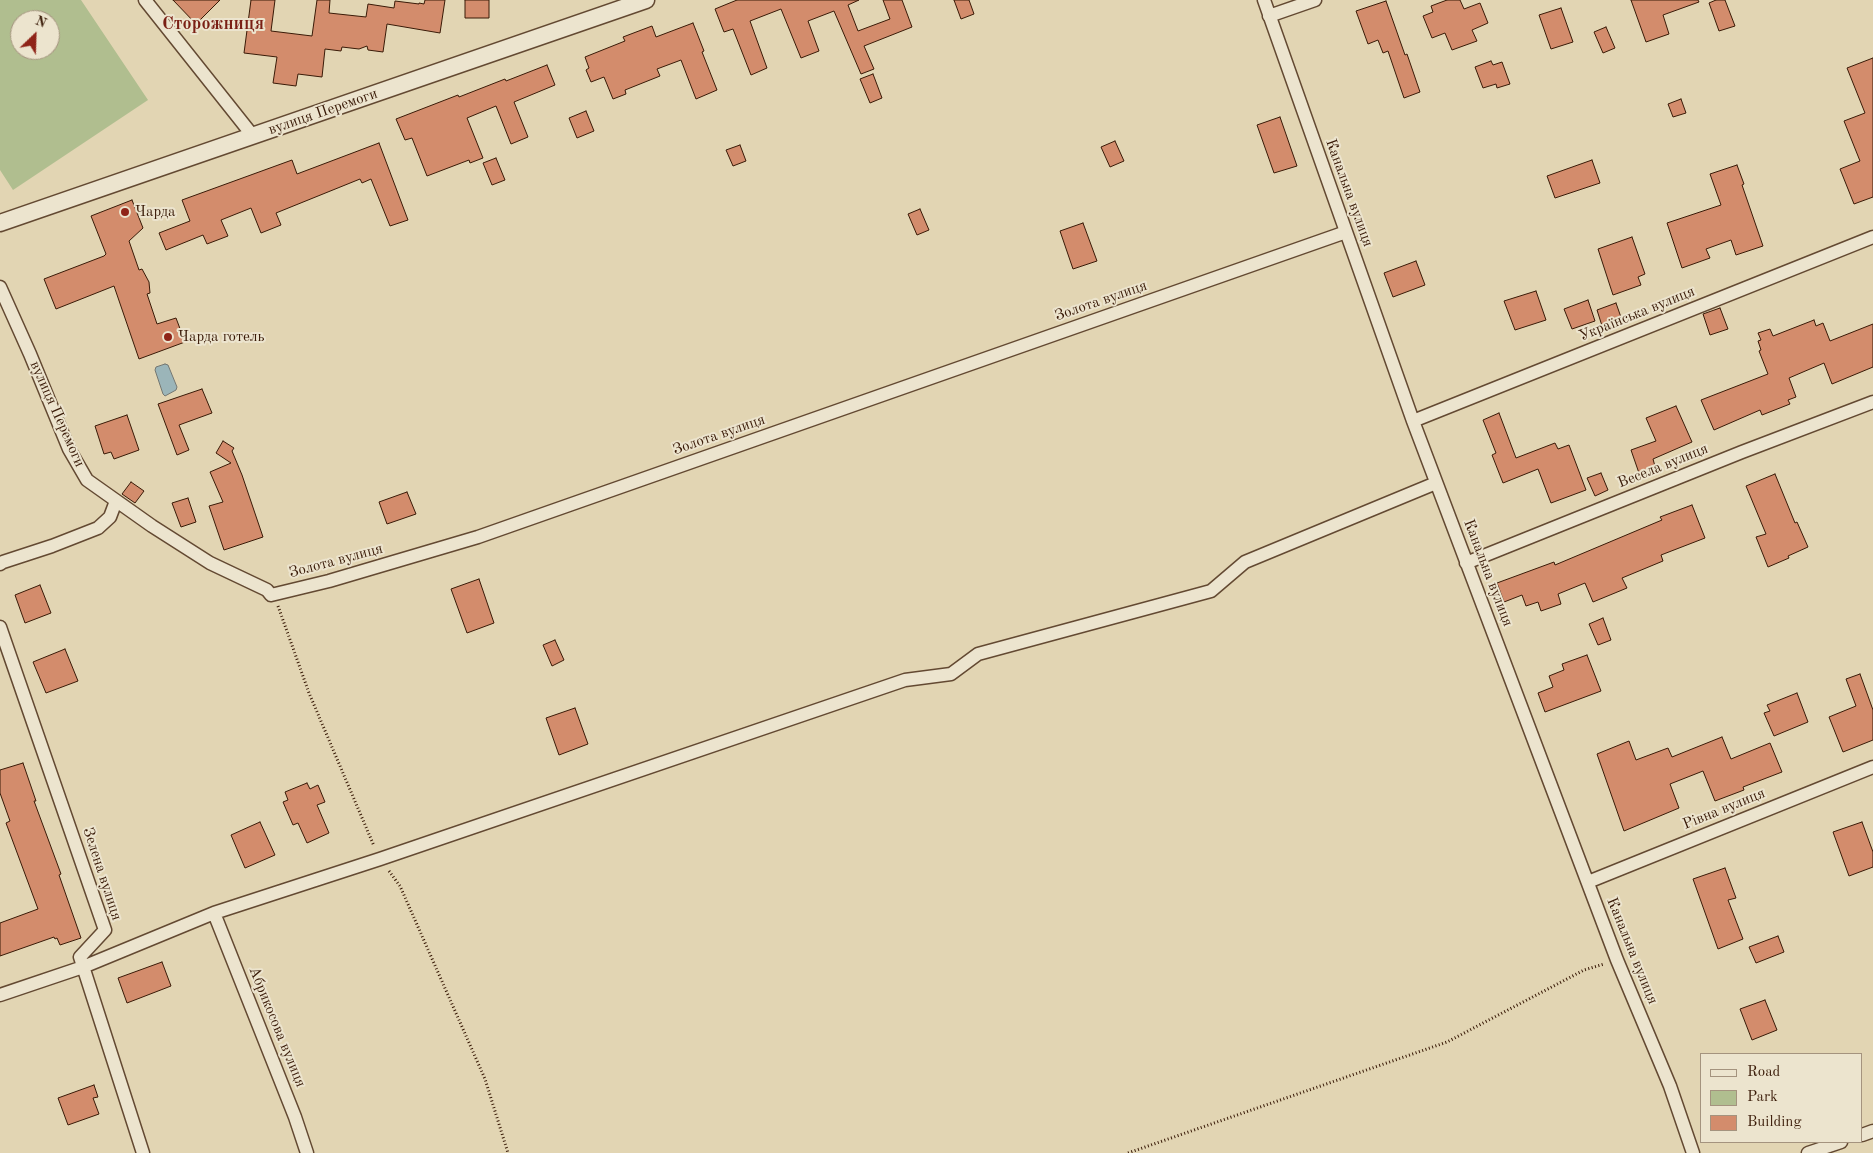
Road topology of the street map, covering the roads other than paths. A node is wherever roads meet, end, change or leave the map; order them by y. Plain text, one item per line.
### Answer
1 (145, 0) edge
2 (646, 0) edge
3 (1264, 0) edge
4 (1315, 0) edge
5 (1269, 16) junction
6 (253, 136) junction
7 (0, 223) edge
8 (1346, 232) junction
9 (1873, 237) edge
10 (0, 287) edge
11 (1873, 402) edge
12 (1413, 421) junction
13 (1436, 483) junction
14 (116, 501) junction
15 (1466, 563) junction
16 (0, 564) edge
17 (0, 627) edge
18 (1873, 767) edge
19 (1588, 882) junction
20 (214, 913) junction
21 (83, 966) junction
22 (0, 995) edge
23 (1838, 1143) edge
24 (143, 1153) edge
25 (307, 1153) edge
26 (1693, 1153) edge
27 (1808, 1153) edge

1 - 6 street
2 - 6 street, вулиця Перемоги
3 - 5 street, Канальна вулиця
4 - 5 street
5 - 8 street, Канальна вулиця
6 - 7 street, вулиця Перемоги
8 - 12 street, Канальна вулиця
8 - 14 street, Золота вулиця
9 - 12 street, Українська вулиця
10 - 14 street, вулиця Перемоги
11 - 15 street, Весела вулиця
12 - 13 street, Канальна вулиця
13 - 15 street, Канальна вулиця
13 - 20 street
14 - 16 street
15 - 19 street, Канальна вулиця
17 - 21 street, Зелена вулиця
18 - 19 street, Рівна вулиця
19 - 26 street, Канальна вулиця
20 - 21 street
20 - 25 street, Абрикосова вулиця
21 - 22 street
21 - 24 street
23 - 27 street

